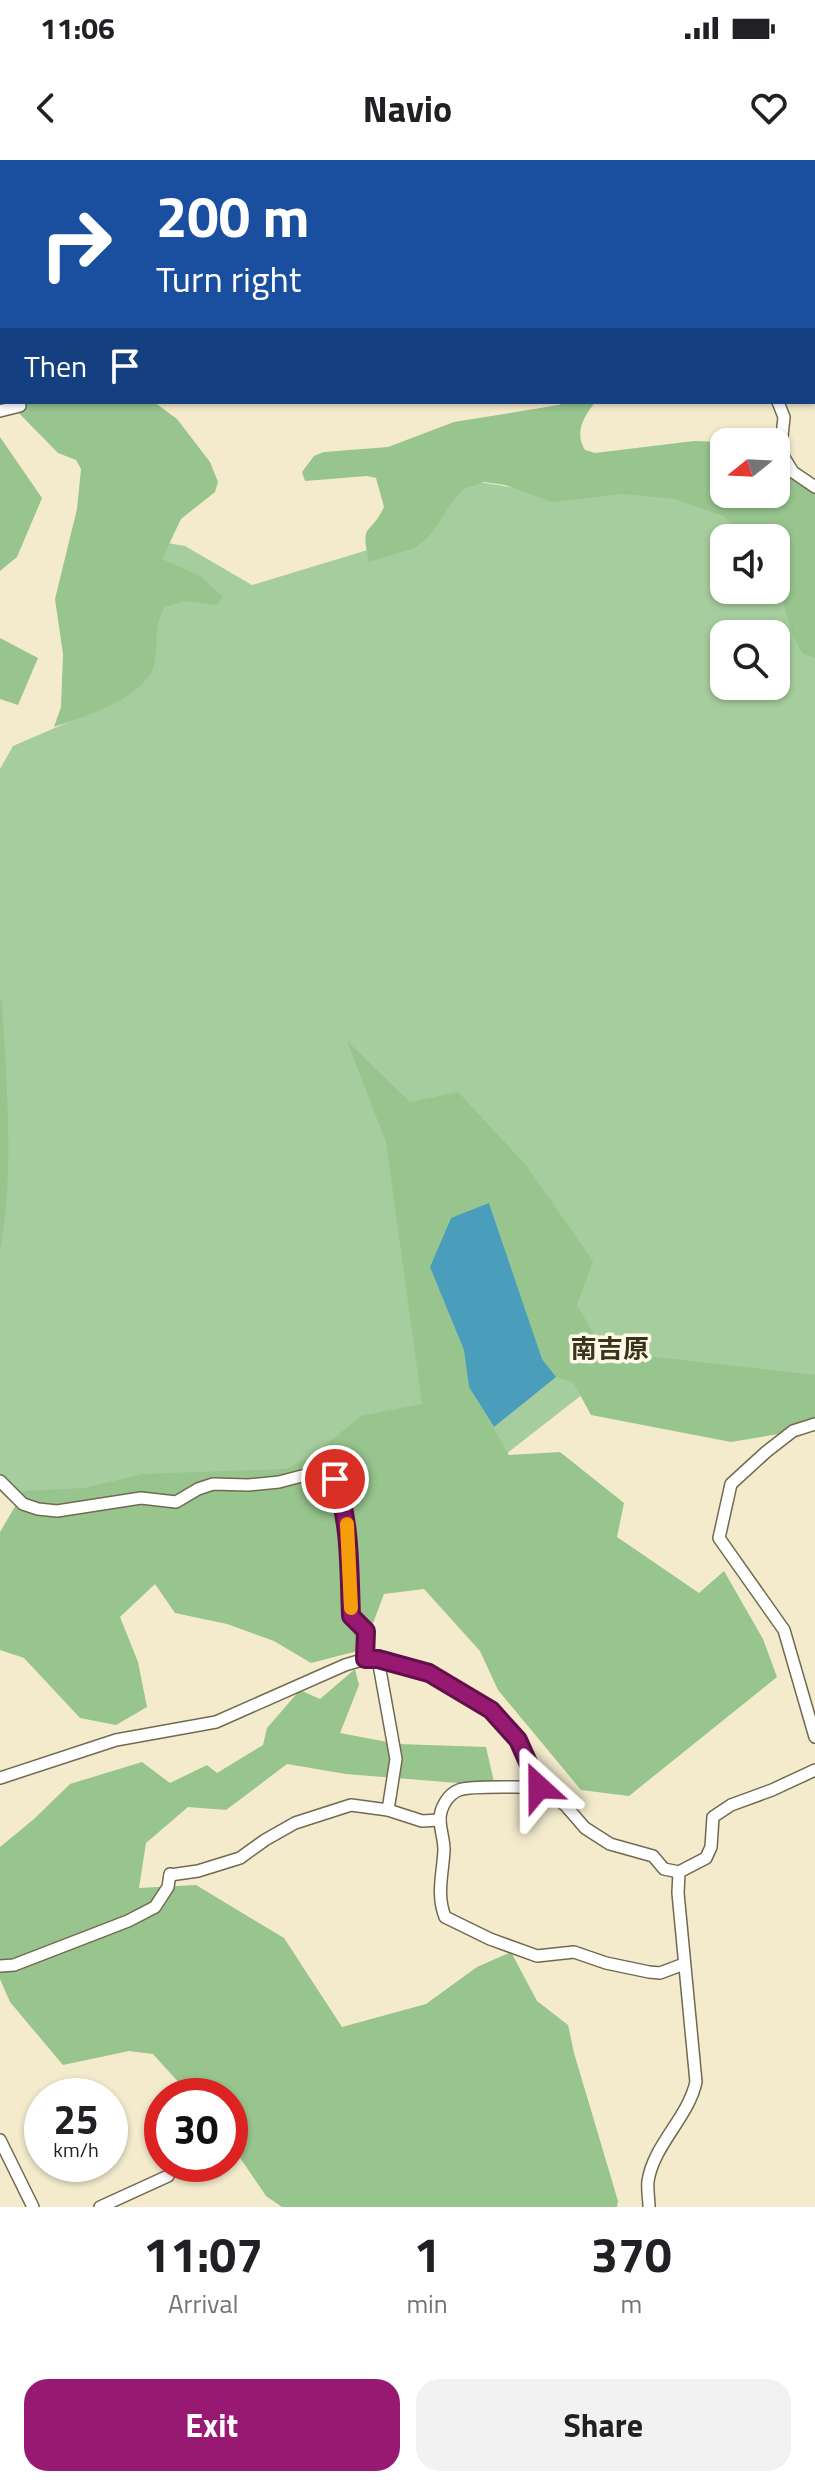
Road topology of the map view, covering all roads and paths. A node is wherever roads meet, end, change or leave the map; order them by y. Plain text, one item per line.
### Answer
1 (779, 404) edge
2 (20, 406) dead end
3 (0, 411) edge
4 (815, 487) edge
5 (815, 1424) edge
6 (0, 1481) edge
7 (371, 1659) junction
8 (815, 1737) edge
9 (815, 1770) edge
10 (0, 1778) edge
11 (539, 1787) junction
12 (388, 1810) junction
13 (440, 1820) junction
14 (679, 1872) junction
15 (684, 1964) junction
16 (0, 1966) edge
17 (0, 2140) edge
18 (155, 2182) edge
19 (33, 2207) edge
20 (100, 2207) edge
21 (649, 2207) edge

1 - 4 street
2 - 3 street
5 - 8 street
6 - 7 street
7 - 10 street
7 - 11 street
7 - 12 street
9 - 14 street
11 - 13 street
11 - 14 street
12 - 13 street
12 - 16 street
13 - 15 street
14 - 15 street
15 - 21 street
17 - 19 street
18 - 20 street

